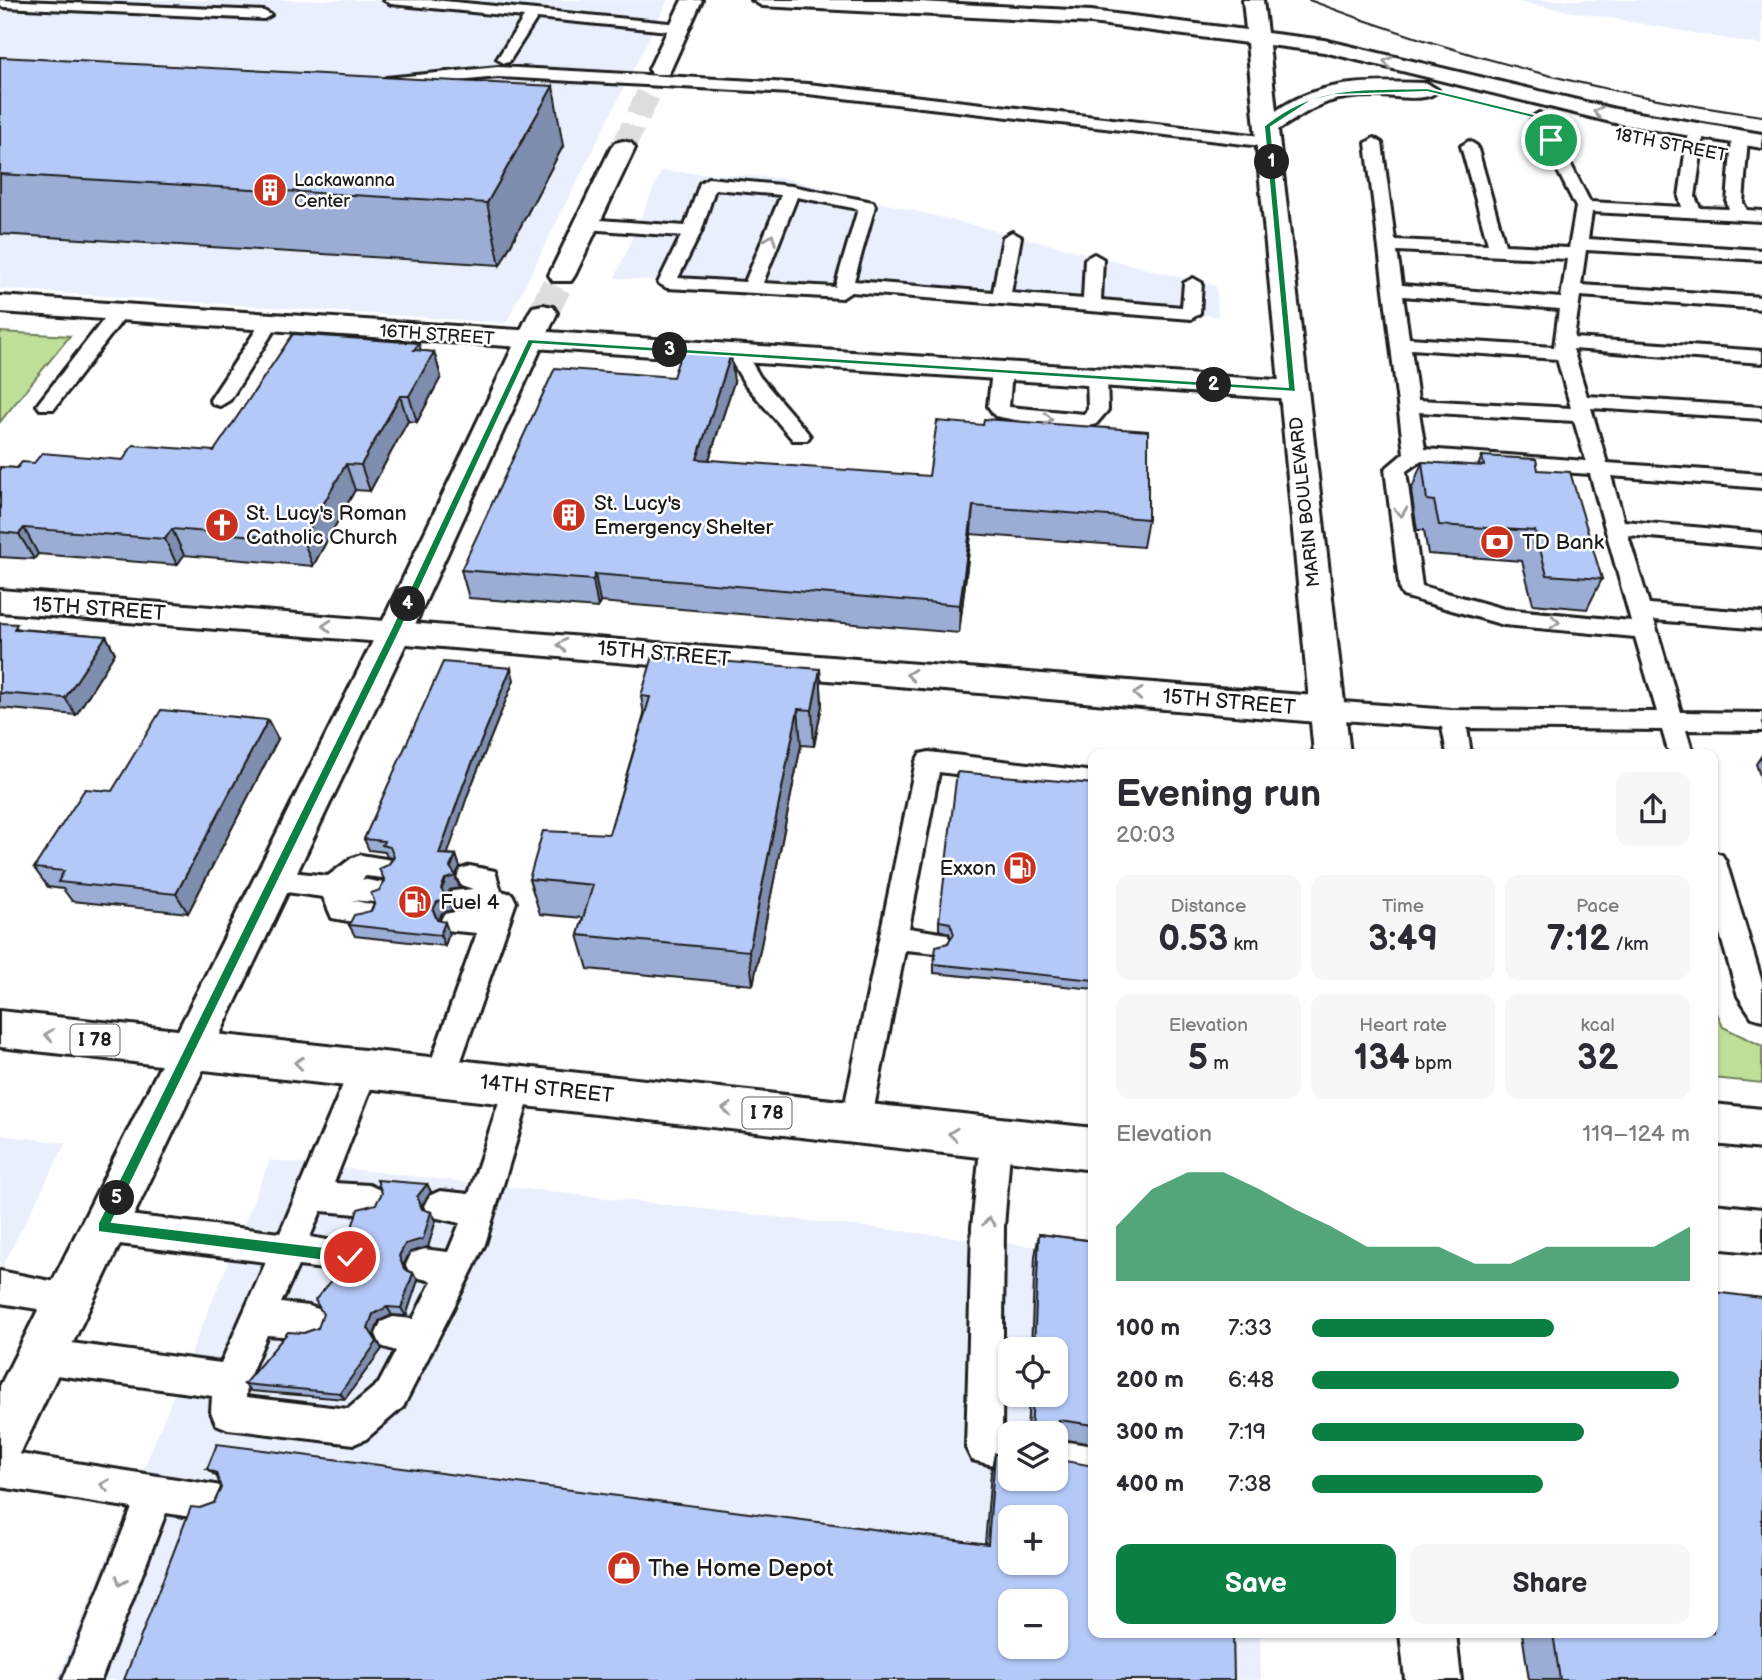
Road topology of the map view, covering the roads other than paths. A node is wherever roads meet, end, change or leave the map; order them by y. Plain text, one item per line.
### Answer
1 (391, 0) edge
2 (692, 0) edge
3 (762, 0) edge
4 (1253, 0) edge
5 (3, 2) edge
6 (533, 14) junction
7 (264, 15) dead end
8 (679, 28) junction
9 (1257, 39) junction
10 (504, 59) dead end
11 (660, 69) tunnel mouth
12 (368, 85) edge
13 (1427, 90) junction
14 (1539, 118) junction
15 (1269, 134) junction
16 (1694, 141) junction
17 (1374, 143) dead end
18 (1469, 146) dead end
19 (623, 148) tunnel mouth
20 (1751, 149) edge
21 (791, 191) junction
22 (1584, 207) junction
23 (1692, 210) junction
24 (1740, 214) junction
25 (1762, 216) edge
26 (586, 225) junction
27 (692, 232) junction
28 (1012, 237) dead end
29 (1388, 245) junction
30 (1578, 249) junction
31 (1498, 250) junction
32 (1762, 255) edge
33 (1094, 259) dead end
34 (562, 275) tunnel mouth
35 (1193, 283) dead end
36 (844, 286) junction
37 (752, 288) junction
38 (1394, 290) junction
39 (1571, 297) junction
40 (1001, 299) junction
41 (1762, 303) edge
42 (0, 304) edge
43 (1092, 306) junction
44 (118, 314) junction
45 (269, 324) junction
46 (537, 327) junction
47 (1401, 343) junction
48 (1565, 348) junction
49 (737, 354) junction
50 (1762, 357) edge
51 (1002, 371) junction
52 (1097, 377) junction
53 (1293, 390) junction
54 (220, 400) dead end
55 (47, 405) dead end
56 (1409, 405) junction
57 (1581, 408) junction
58 (1762, 413) edge
59 (800, 436) dead end
60 (1415, 455) junction
61 (1599, 469) junction
62 (1762, 481) edge
63 (1616, 527) junction
64 (1762, 540) edge
65 (0, 601) edge
66 (1642, 620) junction
67 (1762, 621) edge
68 (395, 631) junction
69 (1328, 710) junction
70 (1454, 719) junction
71 (1671, 720) junction
72 (1762, 722) edge
73 (1332, 749) edge
74 (1458, 749) edge
75 (1680, 749) edge
76 (1088, 781) edge
77 (1718, 879) edge
78 (273, 881) junction
79 (333, 887) junction
80 (468, 900) dead end
81 (893, 938) junction
82 (937, 942) dead end
83 (1762, 1008) edge
84 (2, 1034) edge
85 (190, 1051) junction
86 (363, 1070) junction
87 (440, 1078) junction
88 (518, 1086) junction
89 (856, 1123) junction
90 (1718, 1125) edge
91 (1762, 1129) edge
92 (996, 1139) junction
93 (1088, 1148) edge
94 (312, 1196) junction
95 (369, 1200) dead end
96 (440, 1206) dead end
97 (480, 1210) junction
98 (103, 1227) junction
99 (1718, 1227) edge
100 (1762, 1231) edge
101 (289, 1248) junction
102 (350, 1257) dead end
103 (422, 1265) dead end
104 (457, 1268) junction
105 (0, 1287) edge
106 (988, 1290) joint
107 (69, 1298) junction
108 (258, 1318) junction
109 (309, 1322) dead end
110 (41, 1356) junction
111 (230, 1381) junction
112 (0, 1440) edge
113 (998, 1450) edge
114 (1068, 1460) edge
115 (1088, 1463) edge
116 (0, 1469) edge
117 (155, 1494) junction
118 (221, 1504) edge
119 (1429, 1638) edge
120 (82, 1680) edge
121 (1433, 1680) edge

1 - 6 lane
2 - 8 main road
3 - 9 main road, 18TH STREET
4 - 9 main road, MARIN BOULEVARD
5 - 7 lane
6 - 8 lane
6 - 10 lane
8 - 11 main road
9 - 13 main road, 18TH STREET
9 - 15 main road, MARIN BOULEVARD
16 -> 9 main road, 18TH STREET
12 - 15 lane
13 - 14 main road, 18TH STREET
13 - 15 main road
14 - 16 main road, 18TH STREET
14 - 22 lane
15 - 53 main road, MARIN BOULEVARD
16 - 20 main road, 18TH STREET
16 - 23 lane
17 - 29 lane
18 - 31 lane
19 - 26 main road
20 - 24 lane
21 - 27 lane
21 - 36 lane
37 -> 21 lane
22 - 23 lane
22 - 30 lane
23 - 24 lane
24 - 25 lane
26 - 27 lane
26 - 34 main road
27 - 37 lane
28 - 40 lane
29 - 31 lane
29 - 38 lane
30 - 31 lane
30 - 32 lane
30 - 39 lane
33 - 43 lane
35 - 43 lane
36 - 37 lane
36 - 40 lane
38 - 39 lane
38 - 47 lane
39 - 41 lane
39 - 48 lane
40 - 43 lane
42 - 44 main road, 16TH STREET
44 - 45 main road, 16TH STREET
44 - 55 lane
45 - 46 main road, 16TH STREET
45 - 54 lane
46 - 49 main road, 16TH STREET
46 - 68 main road
47 - 48 lane
47 - 56 lane
48 - 50 lane
48 - 57 lane
49 - 51 main road, 16TH STREET
49 - 59 lane
51 - 52 main road, 16TH STREET
51 -> 52 lane
52 - 53 main road, 16TH STREET
53 - 69 main road, MARIN BOULEVARD
56 - 57 lane
56 - 60 lane
57 - 58 lane
57 - 61 lane
60 - 61 lane
60 -> 66 lane
61 - 62 lane
61 - 63 lane
63 - 64 lane
63 - 66 lane
68 -> 65 main road, 15TH STREET
66 - 67 lane
66 - 71 lane
69 -> 68 main road, 15TH STREET
68 - 78 main road
69 - 70 lane
69 - 73 main road, MARIN BOULEVARD
70 - 71 lane
70 - 74 lane
71 - 72 lane
71 - 75 lane
76 - 81 lane
77 - 83 lane
78 - 79 lane
78 - 85 main road
79 - 79 lane
80 - 87 lane
81 - 82 lane
81 - 89 lane
85 -> 84 main road, 14TH STREET / I 78
86 -> 85 main road, 14TH STREET / I 78
85 - 98 main road
86 - 87 main road, 14TH STREET / I 78
86 - 94 lane
87 - 88 main road, 14TH STREET / I 78
89 -> 88 main road, 14TH STREET / I 78
88 - 97 lane
92 -> 89 main road, 14TH STREET / I 78
90 - 91 main road
92 - 93 main road, 14TH STREET / I 78
106 -> 92 lane
94 - 95 lane
94 - 101 lane
96 - 97 lane
97 - 104 lane
98 - 101 lane
98 - 107 main road
99 - 100 main road
101 - 102 lane
101 - 108 lane
103 - 104 lane
104 - 111 lane
105 - 107 lane
106 - 113 lane
107 - 110 main road
108 - 109 lane
108 - 111 lane
110 - 111 lane
110 - 112 main road
114 - 115 lane
117 -> 116 lane
117 - 118 lane
117 -> 120 lane
119 - 121 main road

